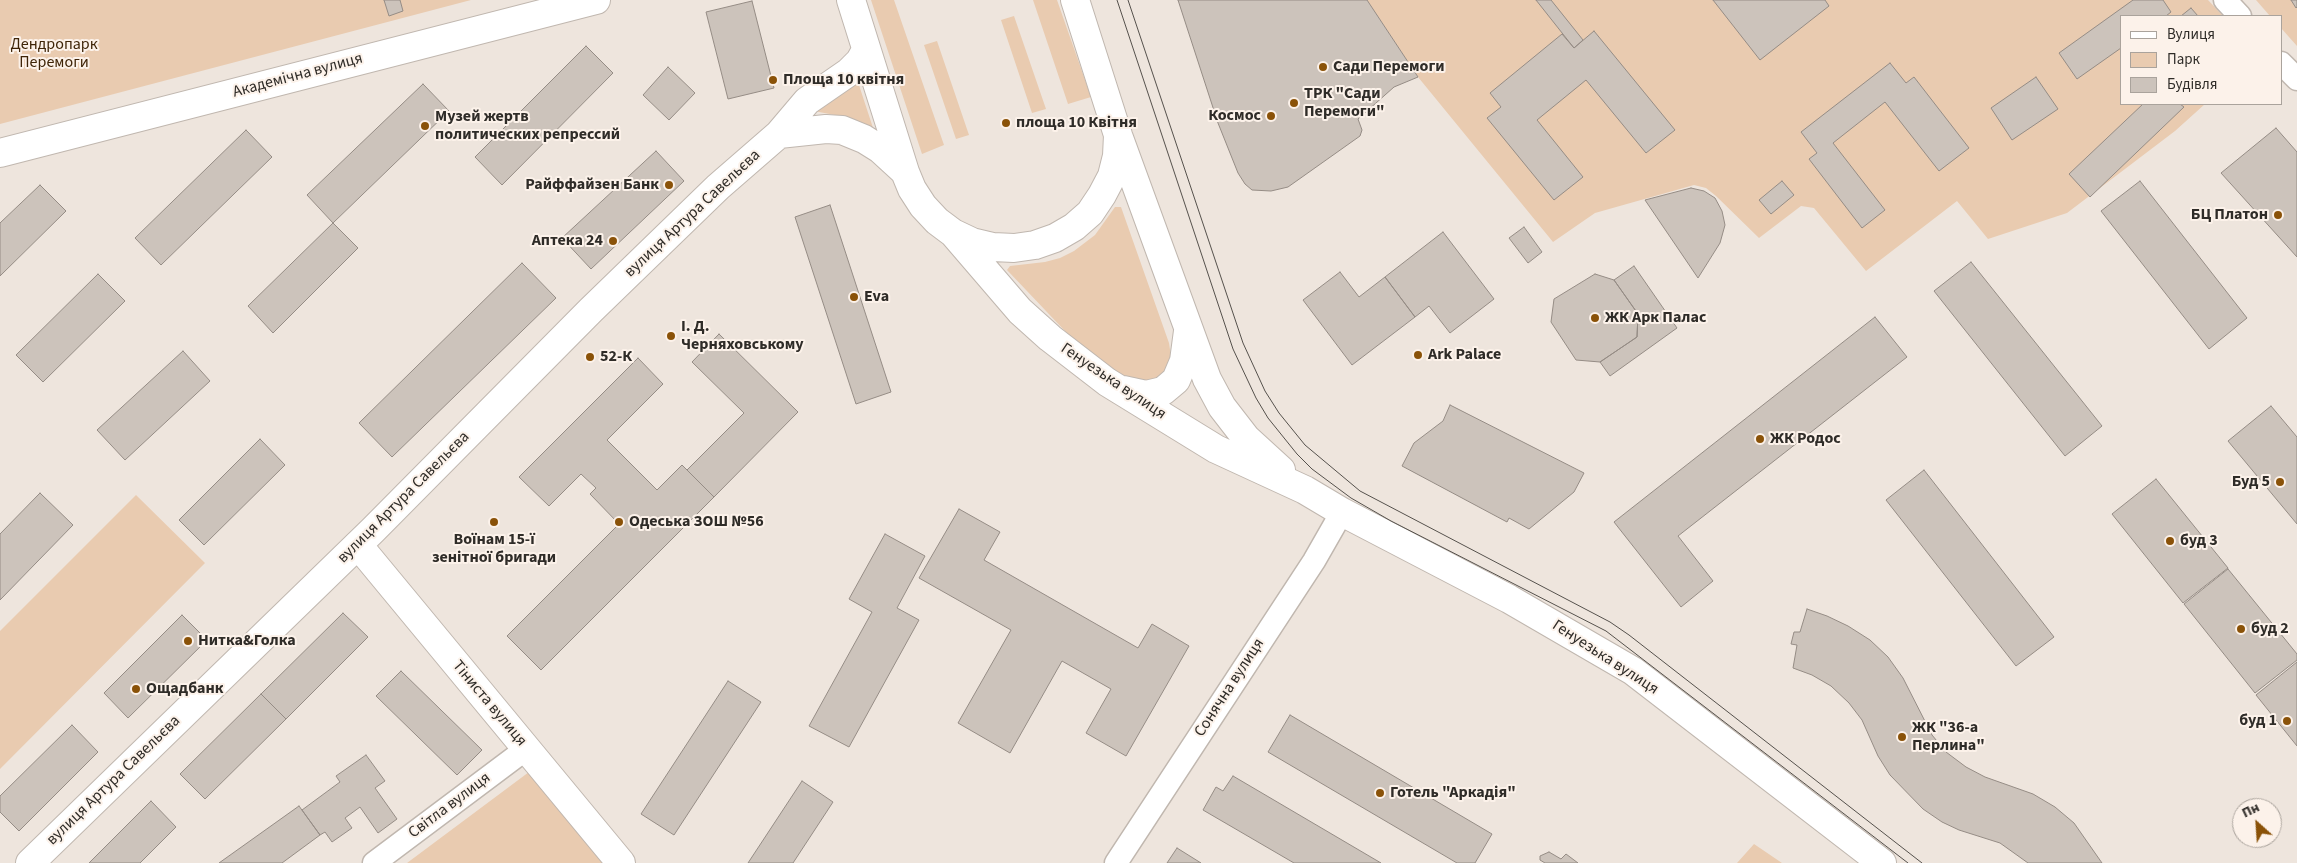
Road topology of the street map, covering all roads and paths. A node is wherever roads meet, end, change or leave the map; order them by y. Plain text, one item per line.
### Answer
1 (596, 0) edge
2 (851, 0) edge
3 (1075, 0) edge
4 (2225, 0) edge
5 (2239, 15) edge
6 (866, 50) junction
7 (2282, 64) edge
8 (2297, 79) edge
9 (779, 134) junction
10 (1118, 134) junction
11 (0, 153) edge
12 (905, 172) junction
13 (953, 233) junction
14 (1188, 331) junction
15 (1107, 382) junction
16 (1305, 490) junction
17 (1342, 512) junction
18 (358, 545) junction
19 (526, 749) junction
20 (30, 863) edge
21 (374, 863) edge
22 (621, 863) edge
23 (1116, 863) edge
24 (1882, 863) edge

1 - 11 main road, Академічна вулиця
2 - 6 main road
3 - 10 main road
4 - 5 street
6 - 9 main road, вулиця Артура Савельєва
6 - 12 main road
7 - 8 street
9 - 12 main road
9 - 18 main road, вулиця Артура Савельєва
10 - 13 main road
10 - 14 main road, Генуезька вулиця
12 - 13 main road
13 - 15 main road, Генуезька вулиця
14 - 15 main road
14 - 16 main road, Генуезька вулиця
15 - 16 main road, Генуезька вулиця
16 - 17 main road, Генуезька вулиця
17 - 23 street, Сонячна вулиця
17 - 24 main road, Генуезька вулиця
18 - 19 main road, Тіниста вулиця
18 - 20 main road, вулиця Артура Савельєва
19 - 21 street, Світла вулиця
19 - 22 main road, Тіниста вулиця

